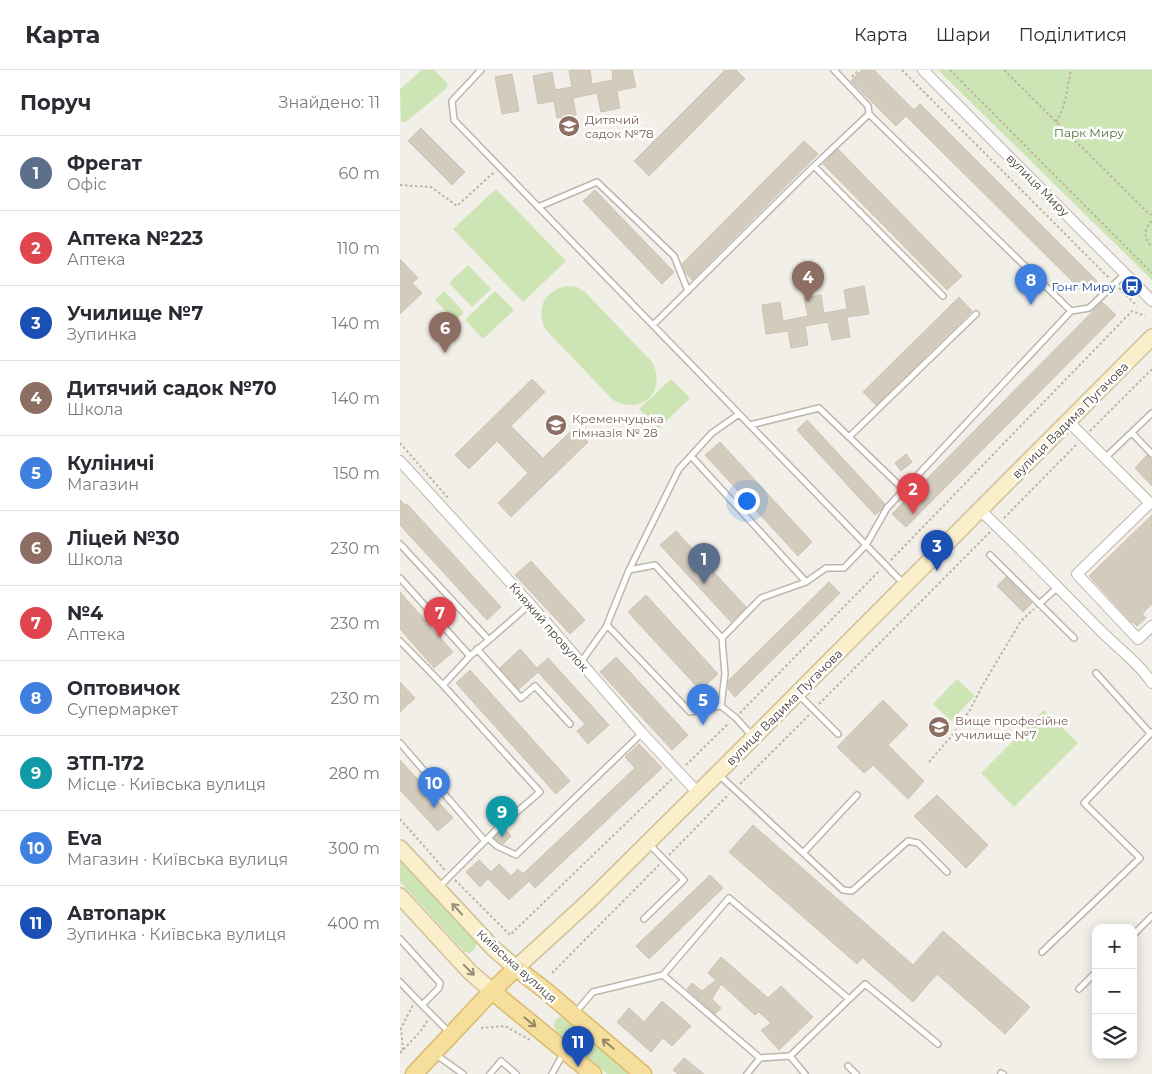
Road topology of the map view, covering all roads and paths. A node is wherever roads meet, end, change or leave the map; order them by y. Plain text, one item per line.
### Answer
1 (481, 70) edge
2 (834, 70) edge
3 (859, 70) edge
4 (902, 70) edge
5 (923, 70) edge
6 (950, 70) edge
7 (1004, 70) edge
8 (1071, 70) edge
9 (846, 83) junction
10 (869, 114) junction
11 (1056, 122) junction
12 (814, 166) junction
13 (505, 173) junction
14 (400, 185) edge
15 (538, 207) junction
16 (1152, 215) edge
17 (1152, 221) edge
18 (1152, 247) edge
19 (1126, 274) junction
20 (1152, 274) edge
21 (1115, 284) junction
22 (688, 291) junction
23 (943, 296) dead end
24 (1152, 301) edge
25 (1138, 306) dead end
26 (1071, 310) junction
27 (976, 314) dead end
28 (1145, 316) dead end
29 (653, 325) junction
30 (1152, 337) edge
31 (1152, 369) edge
32 (1152, 413) edge
33 (738, 414) junction
34 (1068, 421) junction
35 (750, 425) junction
36 (1132, 433) junction
37 (1085, 436) junction
38 (849, 437) junction
39 (400, 443) edge
40 (1152, 454) edge
41 (691, 456) junction
42 (1105, 458) junction
43 (400, 461) edge
44 (904, 490) junction
45 (454, 505) dead end
46 (980, 510) junction
47 (996, 526) junction
48 (400, 544) edge
49 (866, 544) junction
50 (990, 555) dead end
51 (886, 565) junction
52 (629, 570) junction
53 (400, 578) edge
54 (806, 582) junction
55 (905, 585) junction
56 (1058, 587) junction
57 (530, 604) junction
58 (1039, 604) junction
59 (606, 625) junction
60 (1152, 626) edge
61 (722, 638) junction
62 (1074, 638) dead end
63 (489, 640) junction
64 (400, 641) edge
65 (477, 649) junction
66 (470, 656) junction
67 (581, 662) junction
68 (1096, 673) dead end
69 (1152, 683) edge
70 (443, 685) junction
71 (797, 693) junction
72 (721, 706) junction
73 (813, 710) junction
74 (736, 718) junction
75 (570, 724) dead end
76 (642, 733) junction
77 (1151, 733) edge
78 (838, 734) dead end
79 (754, 737) junction
80 (400, 743) edge
81 (929, 762) dead end
82 (678, 772) junction
83 (717, 774) junction
84 (734, 790) junction
85 (698, 793) junction
86 (856, 795) dead end
87 (400, 819) edge
88 (486, 840) junction
89 (648, 843) junction
90 (400, 848) edge
91 (802, 853) junction
92 (664, 859) junction
93 (947, 872) dead end
94 (450, 875) junction
95 (438, 888) junction
96 (400, 896) edge
97 (1152, 916) edge
98 (644, 919) dead end
99 (1137, 931) edge
100 (400, 939) edge
101 (1042, 952) dead end
102 (516, 968) junction
103 (552, 973) dead end
104 (663, 975) junction
105 (1092, 976) edge
106 (400, 982) edge
107 (1079, 989) dead end
108 (492, 991) junction
109 (416, 999) junction
110 (849, 999) junction
111 (422, 1005) junction
112 (431, 1015) junction
113 (573, 1015) junction
114 (481, 1028) dead end
115 (452, 1034) junction
116 (530, 1040) dead end
117 (938, 1044) dead end
118 (403, 1050) junction
119 (565, 1051) junction
120 (400, 1053) edge
121 (434, 1053) junction
122 (790, 1056) junction
123 (760, 1058) junction
124 (848, 1066) dead end
125 (414, 1074) edge
126 (463, 1074) edge
127 (490, 1074) edge
128 (516, 1074) edge
129 (552, 1074) edge
130 (593, 1074) edge
131 (643, 1074) edge
132 (747, 1074) edge
133 (804, 1074) edge
134 (856, 1074) edge

1 - 13 lane
2 - 9 lane
3 - 9 path
4 - 21 path
5 - 19 street, вулиця Миру
6 - 20 path
7 - 11 path
8 - 11 path
9 - 10 lane
10 - 12 lane
10 - 26 lane
11 - 16 path
12 - 22 lane
12 - 23 lane
13 - 14 path
13 - 15 lane
15 - 22 lane
15 - 29 lane
17 - 18 path
19 - 21 lane
19 - 24 street, вулиця Миру
21 - 25 path
21 - 26 lane
22 - 29 lane
26 - 44 lane
27 - 38 lane
28 - 51 path
29 - 33 lane
30 - 34 street, вулиця Вадима Пугачова
31 - 37 path
32 - 36 lane
33 - 35 lane
33 - 41 lane
34 - 37 street
34 - 46 street, вулиця Вадима Пугачова
35 - 38 lane
35 - 49 lane
36 - 40 lane
36 - 42 lane
37 - 42 street
37 - 47 path
38 - 44 lane
39 - 45 path
41 - 52 lane
41 - 54 lane
42 - 60 street
43 - 57 street, Княжий провулок
44 - 49 lane
46 - 47 street
46 - 55 street, вулиця Вадима Пугачова
47 - 56 street
47 - 73 path
48 - 63 lane
49 - 51 lane
49 - 54 lane
50 - 58 lane
51 - 55 lane
51 - 74 path
52 - 59 lane
52 - 61 lane
53 - 66 lane
54 - 61 lane
55 - 71 street, вулиця Вадима Пугачова
56 - 58 lane
56 - 69 street
57 - 63 lane
57 - 67 street, Княжий провулок
58 - 62 lane
58 - 81 path
59 - 67 lane
59 - 72 lane
61 - 72 lane
63 - 65 lane
64 - 70 lane
65 - 66 lane
65 - 75 lane
66 - 70 lane
67 - 76 street, Княжий провулок
68 - 77 lane
70 - 88 lane
71 - 73 lane
71 - 79 street, вулиця Вадима Пугачова
72 - 74 lane
73 - 78 lane
73 - 84 path
74 - 79 lane
74 - 82 path
76 - 82 street, Княжий провулок
76 - 88 lane
77 - 101 lane
79 - 83 street, вулиця Вадима Пугачова
80 - 88 lane
82 - 85 street, Княжий провулок
82 - 94 path
83 - 84 lane
83 - 85 street, вулиця Вадима Пугачова
84 - 91 lane
84 - 92 path
85 - 89 street, вулиця Вадима Пугачова
86 - 91 lane
87 - 94 path
88 - 94 lane
89 - 92 lane
89 - 102 street, вулиця Вадима Пугачова
90 - 95 street, Київська вулиця
91 - 93 lane
92 - 98 lane
92 - 103 path
94 - 95 lane
102 -> 95 street, Київська вулиця
96 -> 108 street
97 - 99 lane
100 - 111 lane
102 - 108 main road, вулиця Вадима Пугачова
102 - 113 main road, Київська вулиця
104 - 110 lane
104 - 113 lane
104 - 123 lane
105 - 107 lane
106 - 109 lane
108 - 115 main road, вулиця Вадима Пугачова
108 -> 119 main road
109 - 111 lane
109 - 118 path
110 - 117 lane
110 - 122 lane
111 - 112 lane
112 - 115 lane
112 - 118 path
131 -> 113 main road, Київська вулиця
114 - 116 path
115 - 121 main road, вулиця Вадима Пугачова
118 - 120 path
119 - 129 lane
119 - 130 main road
121 - 125 main road, вулиця Вадима Пугачова
121 - 126 lane
122 - 123 lane
122 - 133 lane
123 - 132 lane
124 - 134 lane
127 - 128 lane

